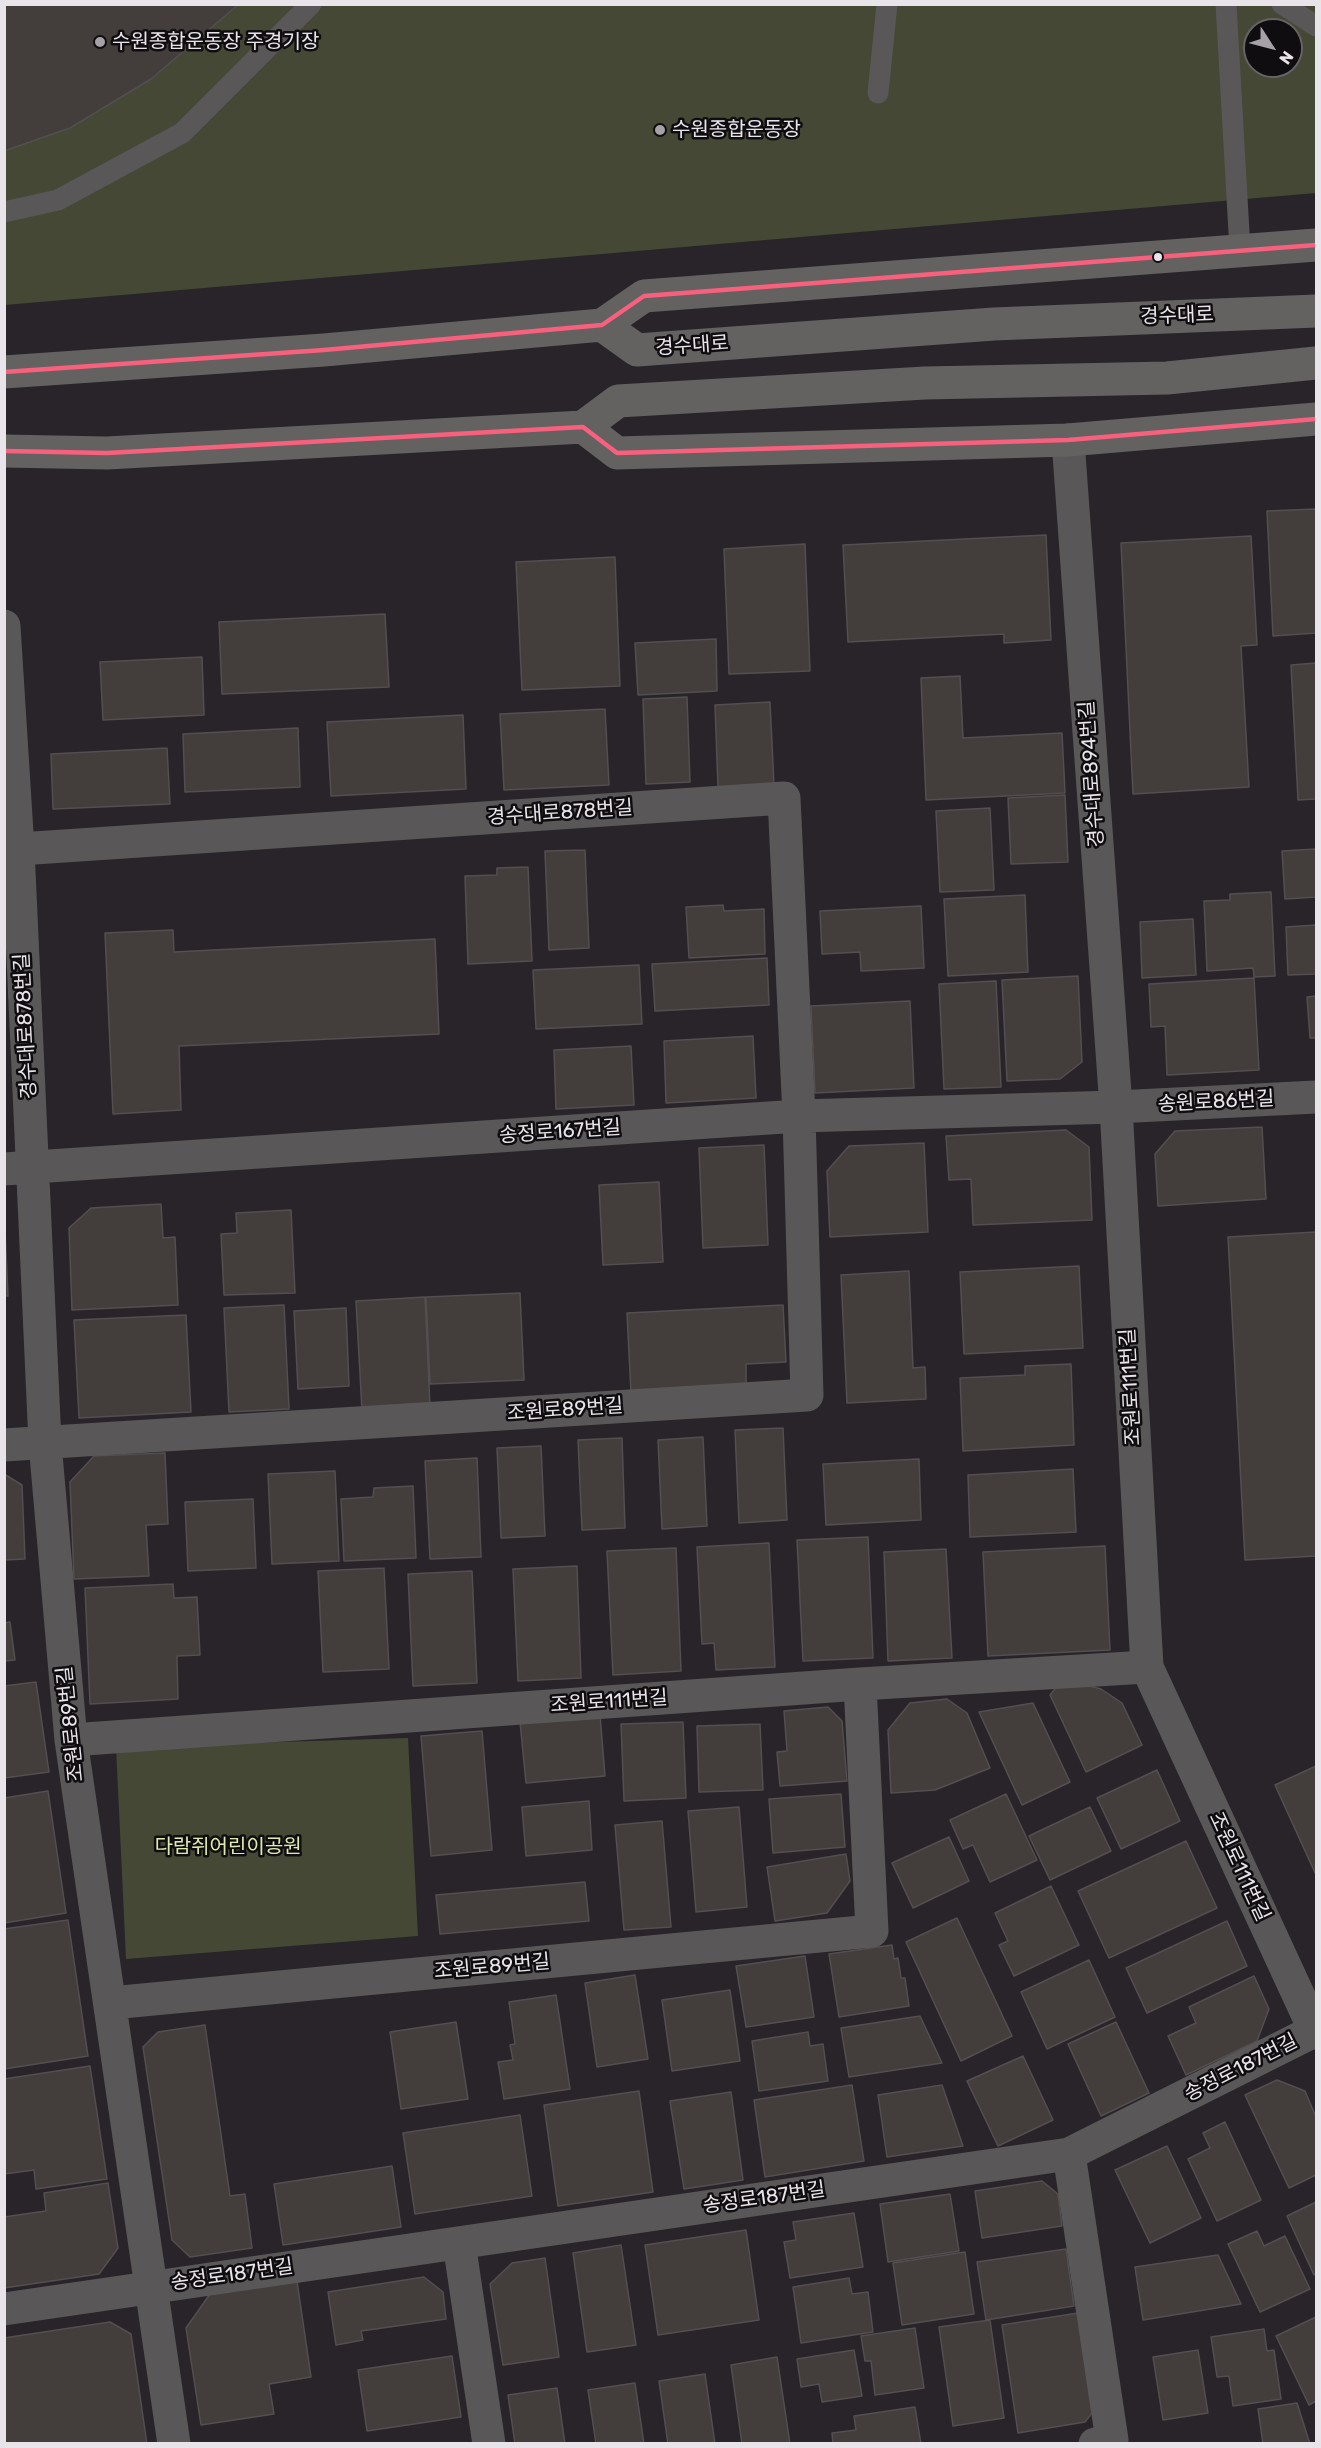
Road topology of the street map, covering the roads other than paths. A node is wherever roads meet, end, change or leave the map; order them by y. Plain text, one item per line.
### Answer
1 (311, 4) edge
2 (887, 4) edge
3 (1226, 4) edge
4 (1282, 4) edge
5 (1317, 26) edge
6 (878, 93) dead end
7 (4, 212) edge
8 (1317, 245) edge
9 (1240, 250) junction
10 (1317, 310) edge
11 (602, 325) junction
12 (1317, 363) edge
13 (4, 372) edge
14 (1317, 419) edge
15 (583, 427) junction
16 (1068, 440) junction
17 (4, 451) edge
18 (4, 626) edge
19 (11, 850) edge
20 (1317, 1098) edge
21 (1116, 1107) junction
22 (799, 1116) junction
23 (18, 1168) edge
24 (45, 1443) junction
25 (4, 1445) edge
26 (1147, 1667) junction
27 (860, 1684) junction
28 (71, 1740) junction
29 (111, 2003) junction
30 (1316, 2031) edge
31 (1069, 2154) junction
32 (459, 2243) junction
33 (152, 2287) junction
34 (4, 2309) edge
35 (174, 2444) edge
36 (489, 2444) edge
37 (1095, 2444) edge

1 - 7 lane
2 - 6 lane
3 - 9 lane
4 - 5 lane
8 - 9 main road
9 - 11 main road
10 - 11 main road, 경수대로
11 - 13 main road
12 - 15 main road
14 - 16 main road
15 - 16 main road
15 - 17 main road
16 - 21 street, 경수대로894번길
18 - 19 street, 경수대로878번길
19 - 22 street, 경수대로878번길
19 - 23 street, 경수대로878번길
20 - 21 street, 송원로86번길
21 - 22 street, 송정로167번길
21 - 26 street, 조원로111번길
22 - 23 street, 송정로167번길
22 - 24 street, 조원로89번길
23 - 24 street, 조원로89번길
24 - 25 street, 조원로89번길
24 - 28 street, 조원로89번길
26 - 27 street, 조원로111번길
26 - 30 street, 조원로111번길
27 - 28 street, 조원로111번길
27 - 29 street, 조원로89번길
28 - 29 street, 조원로89번길
29 - 33 street, 조원로89번길
30 - 31 street, 송정로187번길
31 - 32 street, 송정로187번길
31 - 37 street
32 - 33 street, 송정로187번길
32 - 36 street
33 - 34 street, 송정로187번길
33 - 35 street, 조원로89번길

